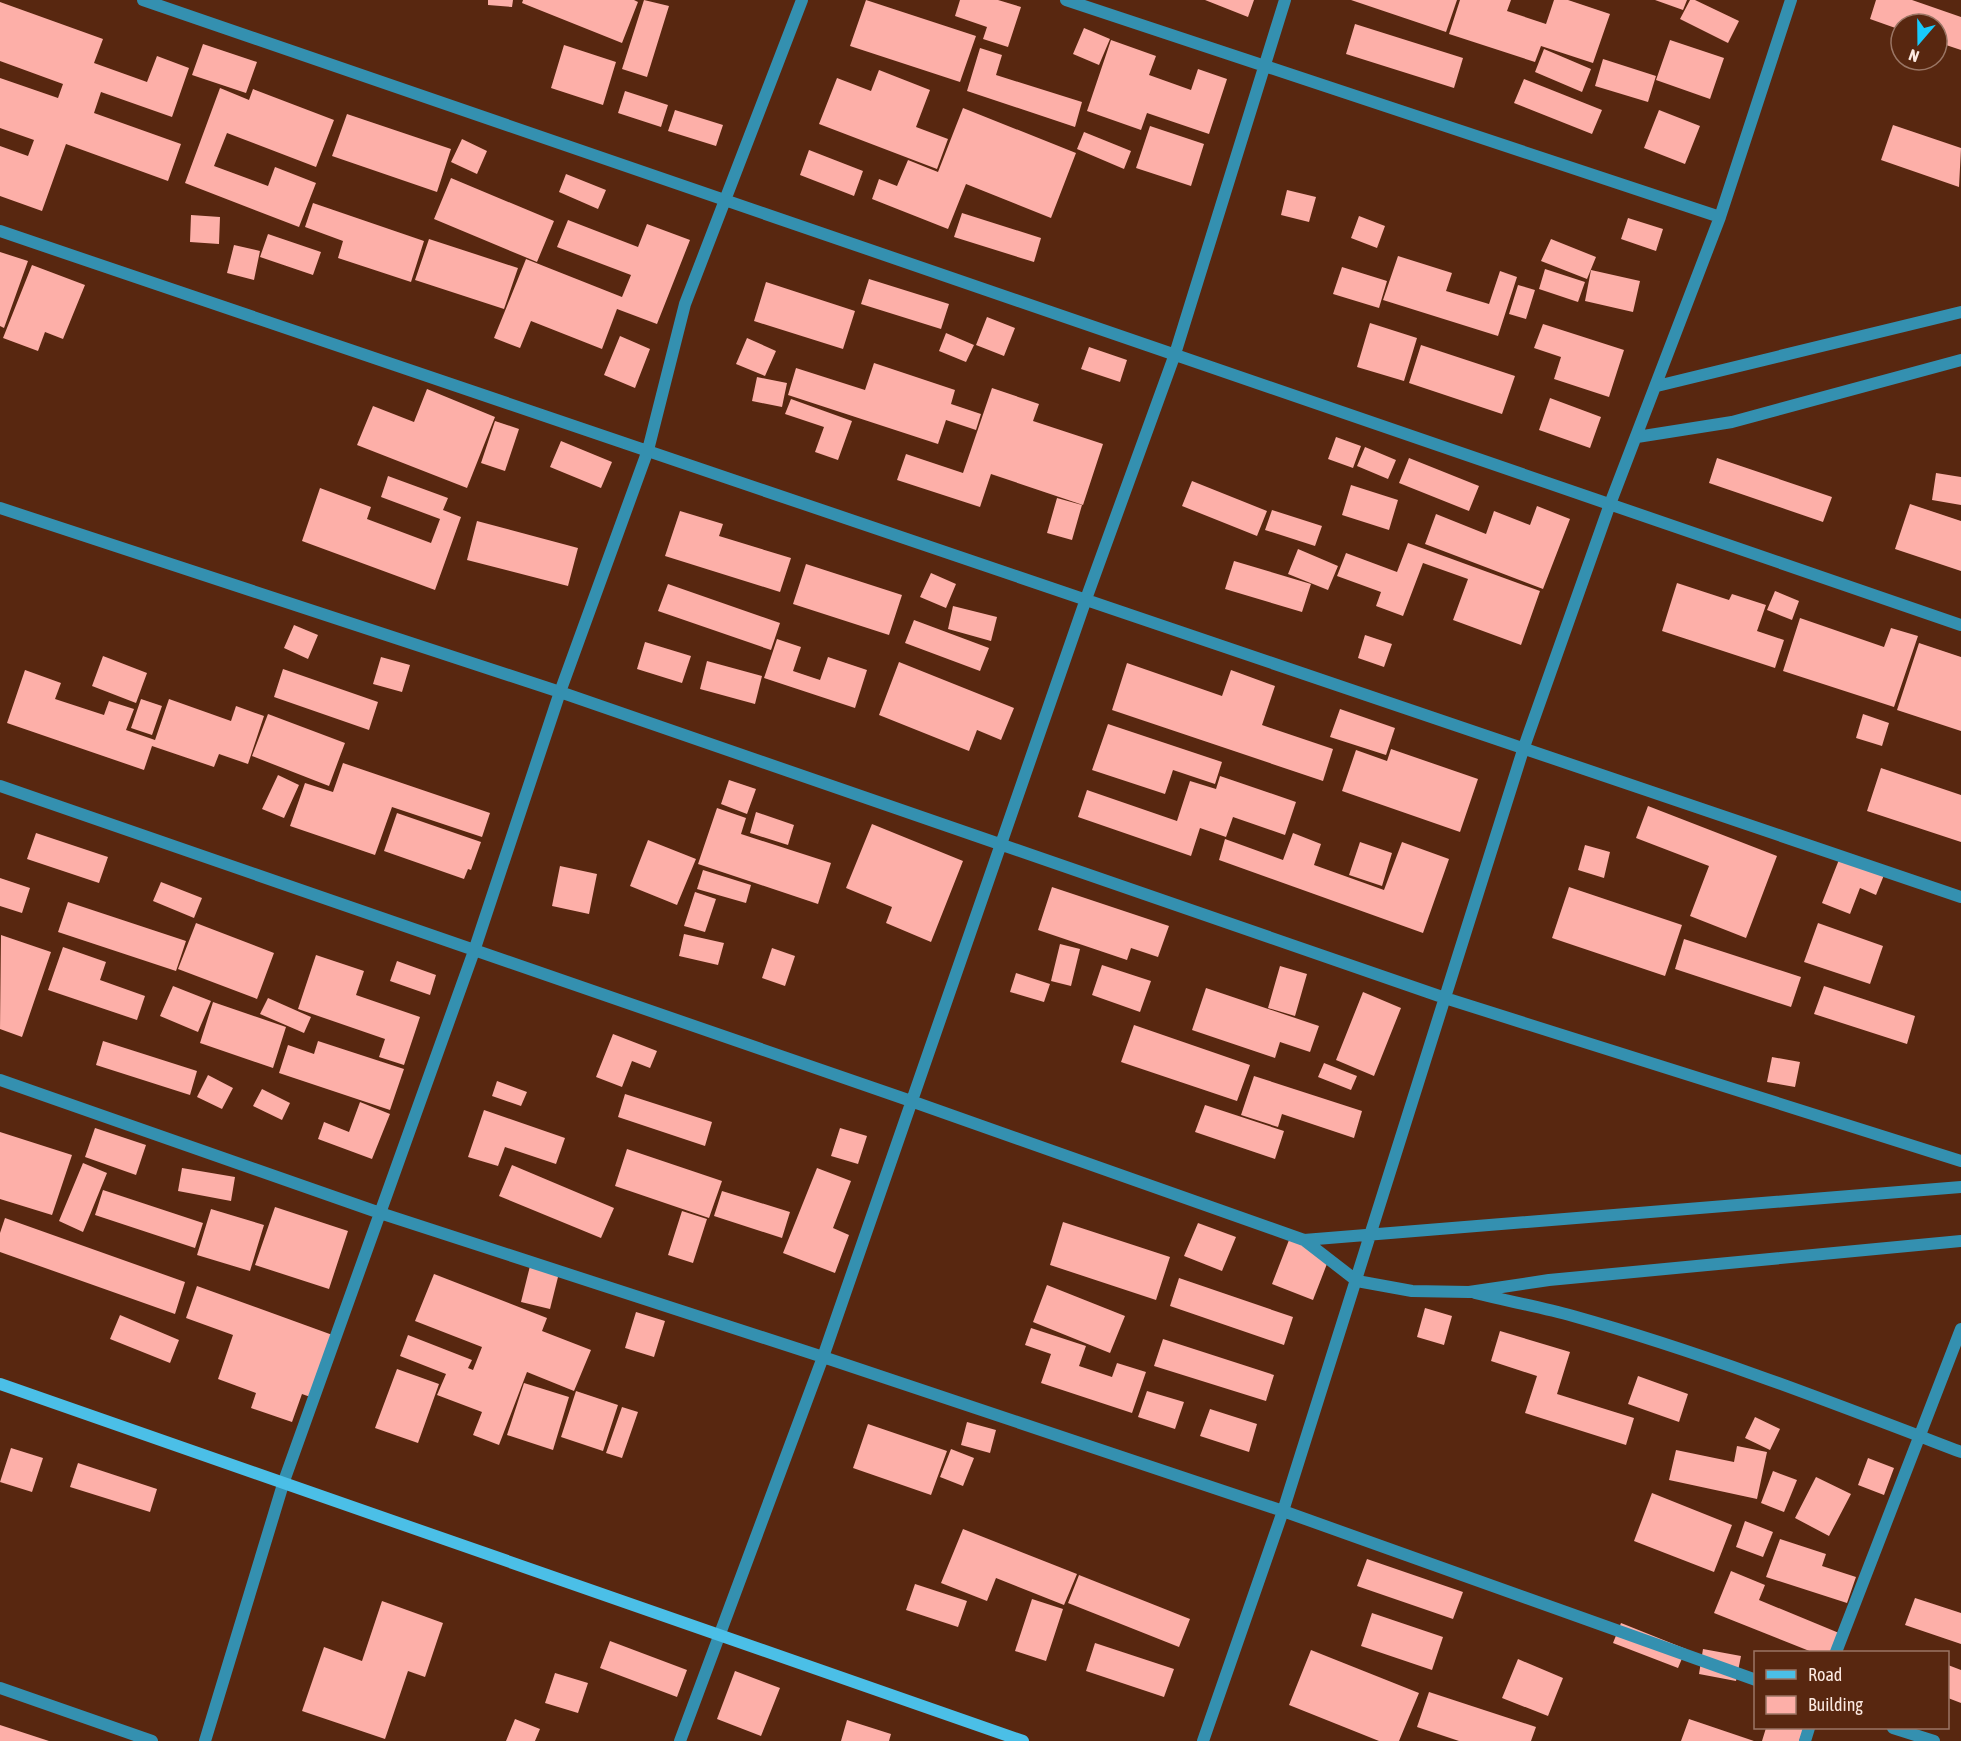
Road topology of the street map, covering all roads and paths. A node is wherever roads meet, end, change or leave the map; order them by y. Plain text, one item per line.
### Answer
1 (143, 0) edge
2 (802, 0) edge
3 (1066, 0) edge
4 (1285, 0) edge
5 (1791, 0) edge
6 (1264, 64) junction
7 (727, 199) junction
8 (1720, 217) junction
9 (0, 231) edge
10 (1961, 312) edge
11 (1175, 354) junction
12 (1961, 360) edge
13 (1657, 386) junction
14 (1637, 437) junction
15 (648, 450) junction
16 (1610, 504) junction
17 (0, 508) edge
18 (1086, 599) junction
19 (1961, 625) edge
20 (560, 692) junction
21 (1524, 747) junction
22 (0, 786) edge
23 (1001, 842) junction
24 (1961, 897) edge
25 (474, 951) junction
26 (1445, 998) junction
27 (0, 1080) edge
28 (911, 1101) junction
29 (1961, 1161) edge
30 (1961, 1187) edge
31 (380, 1213) junction
32 (1371, 1234) junction
33 (1304, 1240) junction
34 (1961, 1241) edge
35 (1357, 1281) junction
36 (1469, 1292) junction
37 (1961, 1329) edge
38 (823, 1357) junction
39 (0, 1384) edge
40 (1920, 1436) junction
41 (1961, 1452) edge
42 (284, 1481) junction
43 (1283, 1511) junction
44 (718, 1634) junction
45 (1837, 1651) edge
46 (1754, 1680) edge
47 (0, 1688) edge
48 (1896, 1729) edge
49 (152, 1741) edge
50 (205, 1741) edge
51 (680, 1741) edge
52 (1023, 1741) edge
53 (1203, 1741) edge
54 (1934, 1741) edge

1 - 7 street
2 - 7 street
3 - 6 street
4 - 6 street
5 - 8 street
6 - 8 street
6 - 11 street
7 - 11 street
7 - 15 street
8 - 13 street
9 - 15 street
10 - 13 street
11 - 16 street
11 - 18 street
12 - 14 street
13 - 14 street
14 - 16 street
15 - 18 street
15 - 20 street
16 - 19 street
16 - 21 street
17 - 20 street
18 - 21 street
18 - 23 street
20 - 23 street
20 - 25 street
21 - 24 street
21 - 26 street
22 - 25 street
23 - 26 street
23 - 28 street
25 - 28 street
25 - 31 street
26 - 29 street
26 - 32 street
27 - 31 street
28 - 33 street
28 - 38 street
30 - 32 street
31 - 38 street
31 - 42 street
32 - 33 street
32 - 35 street
33 - 35 street
34 - 36 street
35 - 36 street
35 - 43 street
36 - 40 street
37 - 40 street
38 - 43 street
38 - 44 street
39 - 42 street
40 - 41 street
40 - 45 street
42 - 44 street
42 - 50 street
43 - 46 street
43 - 53 street
44 - 51 street
44 - 52 street
47 - 49 street
48 - 54 street

